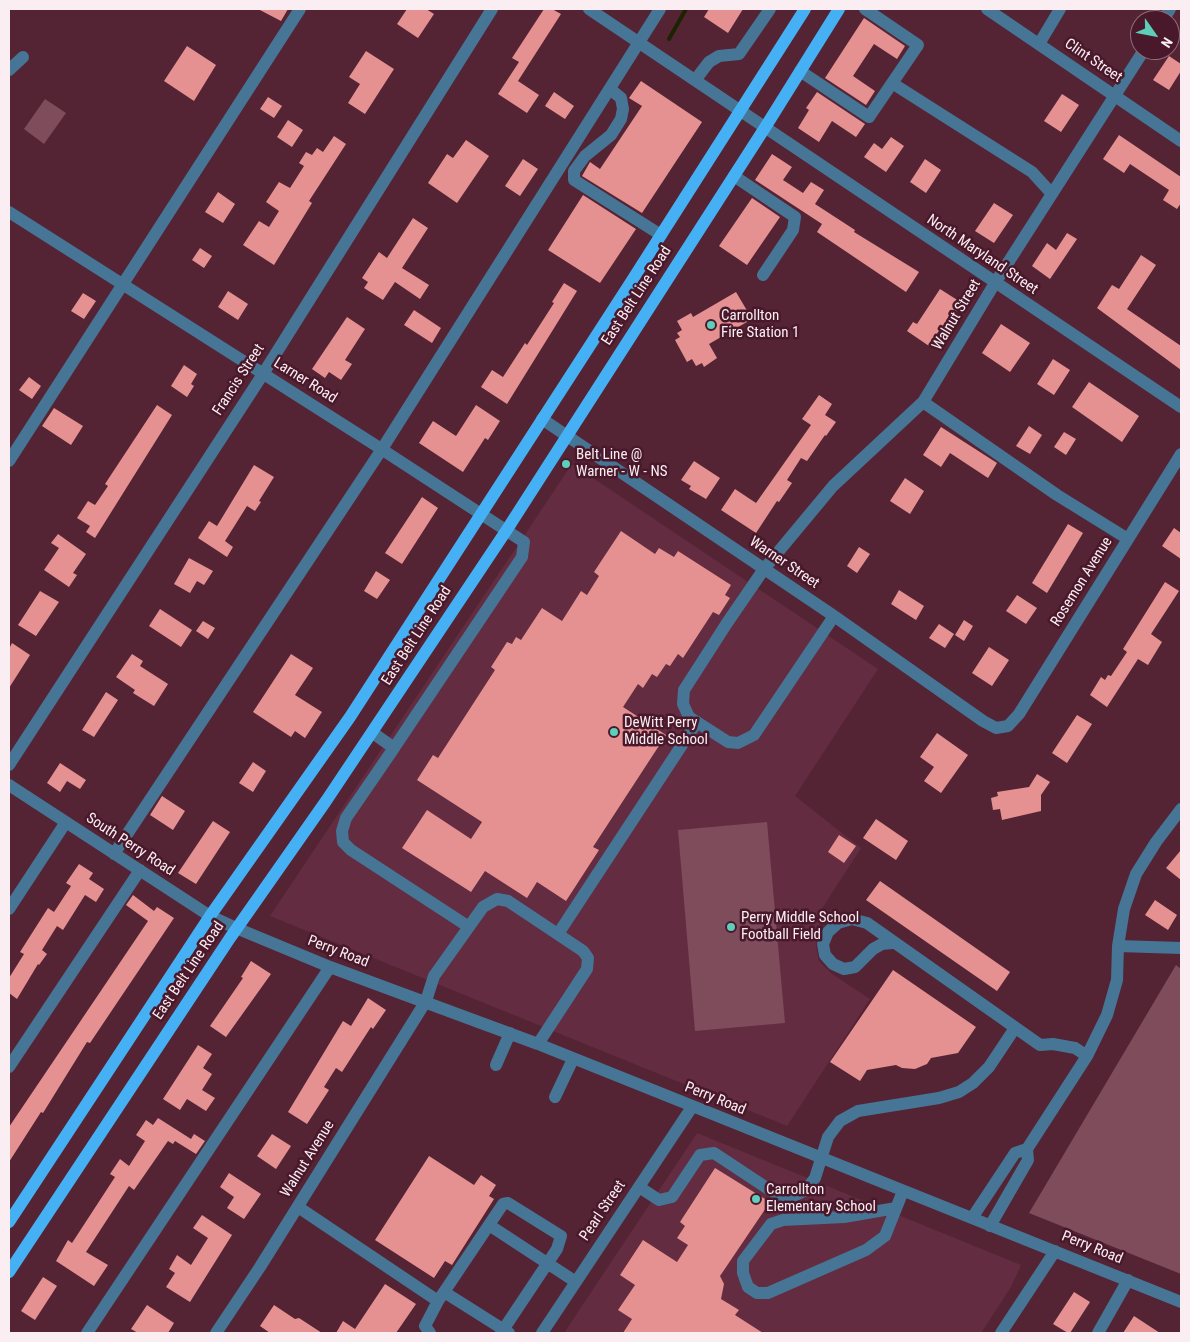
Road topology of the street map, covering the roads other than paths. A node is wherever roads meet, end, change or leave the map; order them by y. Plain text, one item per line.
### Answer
1 (300, 9) edge
2 (492, 9) edge
3 (589, 9) edge
4 (660, 9) edge
5 (770, 9) edge
6 (805, 9) edge
7 (839, 9) edge
8 (865, 9) edge
9 (986, 9) edge
10 (1060, 9) edge
11 (639, 42) junction
12 (1039, 44) junction
13 (23, 57) dead end
14 (1138, 60) edge
15 (9, 70) edge
16 (800, 71) junction
17 (696, 79) junction
18 (892, 83) junction
19 (610, 89) junction
20 (1115, 95) junction
21 (740, 109) junction
22 (766, 126) junction
23 (1181, 141) edge
24 (734, 176) junction
25 (1052, 194) junction
26 (9, 212) edge
27 (661, 235) junction
28 (763, 275) dead end
29 (995, 283) junction
30 (121, 284) junction
31 (263, 374) junction
32 (923, 402) junction
33 (1181, 407) edge
34 (542, 420) junction
35 (566, 435) junction
36 (382, 449) junction
37 (1181, 454) edge
38 (9, 461) edge
39 (481, 514) junction
40 (506, 531) junction
41 (1128, 540) junction
42 (764, 570) junction
43 (834, 616) junction
44 (697, 722) junction
45 (1008, 726) joint
46 (372, 733) junction
47 (394, 748) junction
48 (9, 765) edge
49 (9, 785) edge
50 (1181, 809) edge
51 (66, 822) junction
52 (114, 854) junction
53 (140, 870) junction
54 (9, 909) edge
55 (210, 916) junction
56 (469, 927) junction
57 (236, 928) junction
58 (558, 934) junction
59 (892, 943) junction
60 (1118, 946) junction
61 (1181, 948) edge
62 (330, 967) junction
63 (426, 1001) junction
64 (1015, 1028) junction
65 (510, 1033) junction
66 (538, 1044) junction
67 (1087, 1056) junction
68 (573, 1058) junction
69 (496, 1065) dead end
70 (9, 1067) edge
71 (555, 1097) dead end
72 (692, 1107) junction
73 (1027, 1149) junction
74 (821, 1158) junction
75 (639, 1187) junction
76 (903, 1191) junction
77 (298, 1207) junction
78 (896, 1208) junction
79 (972, 1218) junction
80 (9, 1222) edge
81 (489, 1225) junction
82 (990, 1226) junction
83 (1054, 1251) junction
84 (548, 1263) junction
85 (9, 1272) edge
86 (1128, 1280) junction
87 (576, 1282) junction
88 (441, 1296) junction
89 (1181, 1302) edge
90 (505, 1332) edge
91 (87, 1333) edge
92 (216, 1333) edge
93 (430, 1333) edge
94 (542, 1333) edge
95 (1001, 1333) edge
96 (1098, 1333) edge

1 - 30 street
2 - 31 street, Francis Street
3 - 11 street, North Maryland Street
4 - 11 street
5 - 17 street
6 - 21 main road, East Belt Line Road
7 - 16 main road, East Belt Line Road
8 - 18 street
9 - 12 street, Clint Street
10 - 12 street
11 - 17 street, North Maryland Street
11 - 19 street
12 - 20 street, Clint Street
13 - 15 street
14 - 20 street, Walnut Street
16 - 18 street
16 - 22 main road, East Belt Line Road
17 - 21 street, North Maryland Street
18 - 25 street
19 - 27 street
19 - 36 street
20 - 23 street, Clint Street
20 - 25 street, Walnut Street
21 - 22 street, North Maryland Street
21 - 27 main road, East Belt Line Road
22 - 24 main road, East Belt Line Road
22 - 29 street, North Maryland Street
24 - 28 street
24 - 35 main road, East Belt Line Road
25 - 29 street, Walnut Street
26 - 30 street, Larner Road
27 - 34 main road, East Belt Line Road
29 - 32 street, Walnut Street
29 - 33 street, North Maryland Street
30 - 31 street, Larner Road
30 - 38 street
31 - 36 street, Larner Road
31 - 48 street, Francis Street
32 - 41 street
32 - 42 street, Walnut Street
34 - 35 street, Warner Street
34 - 39 main road, East Belt Line Road
35 - 40 main road, East Belt Line Road
35 - 42 street, Warner Street
36 - 39 street, Larner Road
36 - 52 street
37 - 41 street, Rosemon Avenue
39 - 40 street, Larner Road
39 - 55 main road, East Belt Line Road
40 - 46 main road, East Belt Line Road
40 - 47 street, Larner Road
41 - 45 street, Rosemon Avenue
42 - 43 street, Warner Street
42 - 44 street, Walnut Street
43 - 44 street
43 - 45 street, Warner Street
44 - 58 street
46 - 47 street
46 - 57 main road, East Belt Line Road
47 - 56 street
49 - 51 street, South Perry Road
50 - 60 street
51 - 52 street, South Perry Road
51 - 54 street
52 - 53 street, South Perry Road
53 - 55 street, South Perry Road
53 - 70 street
55 - 57 street, South Perry Road
55 - 80 main road, East Belt Line Road
56 - 58 street, Walnut Avenue
56 - 63 street, Walnut Avenue
57 - 62 street, Perry Road
57 - 85 main road, East Belt Line Road
58 - 66 street, Walnut Avenue
59 - 59 street
59 - 64 street
60 - 61 street
60 - 67 street
62 - 63 street, Perry Road
62 - 91 street
63 - 65 street, Perry Road
63 - 77 street, Walnut Avenue
64 - 67 street
64 - 74 street
65 - 66 street, Perry Road
65 - 69 street
66 - 68 street, Perry Road
67 - 73 street
68 - 71 street
68 - 72 street, Perry Road
72 - 74 street, Perry Road
72 - 75 street, Pearl Street
73 - 79 street
73 - 82 street
74 - 75 street
74 - 76 street, Perry Road
75 - 87 street, Pearl Street
76 - 78 street
76 - 79 street, Perry Road
77 - 88 street
77 - 92 street, Walnut Avenue
78 - 78 street
79 - 82 street, Perry Road
81 - 84 street
81 - 84 street
81 - 88 street
82 - 83 street, Perry Road
83 - 86 street, Perry Road
83 - 95 street
84 - 87 street
84 - 90 street
86 - 89 street, Perry Road
86 - 96 street
87 - 94 street, Pearl Street
88 - 90 street
88 - 93 street

